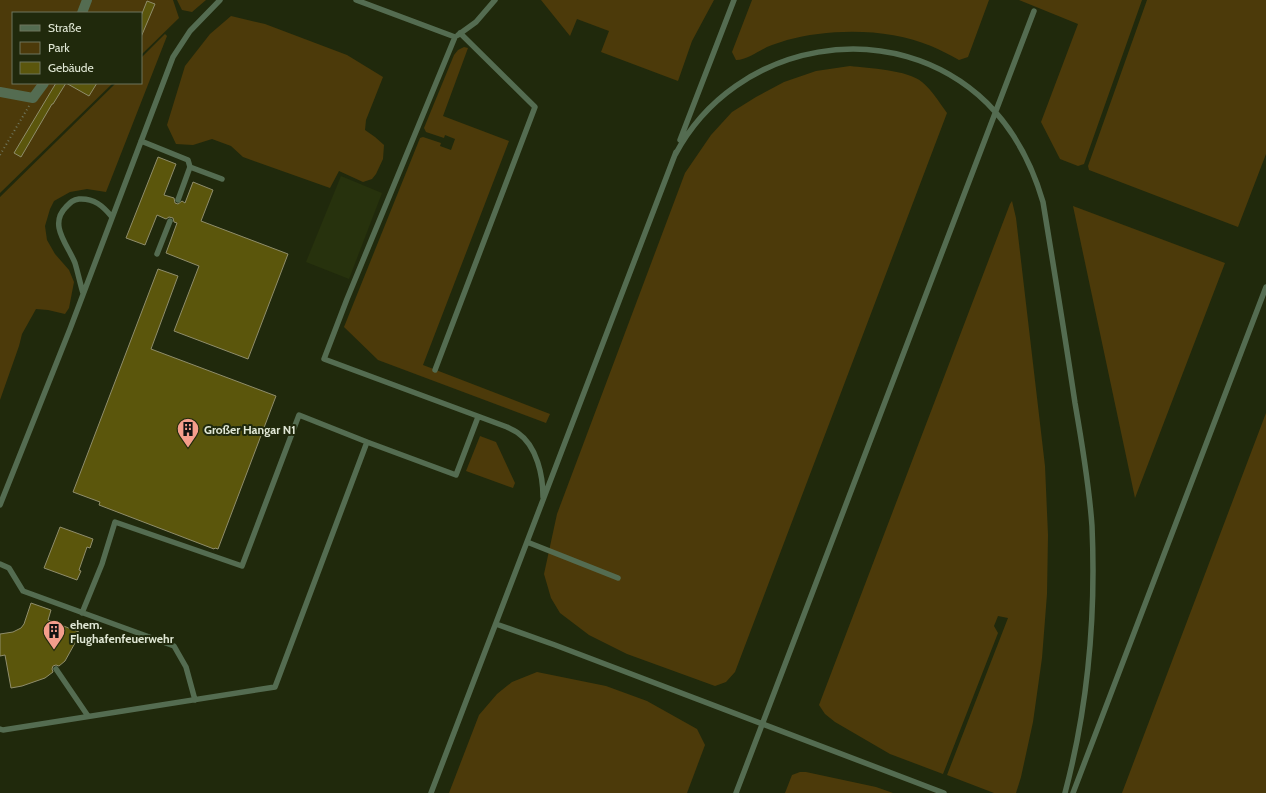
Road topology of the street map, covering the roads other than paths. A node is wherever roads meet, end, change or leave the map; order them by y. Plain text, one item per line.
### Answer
1 (88, 0) edge
2 (220, 0) edge
3 (356, 0) edge
4 (495, 0) edge
5 (734, 0) edge
6 (1034, 11) dead end
7 (82, 12) edge
8 (460, 33) junction
9 (455, 37) junction
10 (43, 84) edge
11 (0, 92) edge
12 (996, 113) junction
13 (142, 141) junction
14 (675, 155) junction
15 (190, 167) junction
16 (222, 179) dead end
17 (178, 200) dead end
18 (112, 217) junction
19 (170, 220) dead end
20 (157, 254) dead end
21 (1266, 287) edge
22 (83, 294) junction
23 (435, 370) dead end
24 (478, 417) junction
25 (367, 442) junction
26 (0, 505) edge
27 (540, 507) junction
28 (527, 542) junction
29 (0, 564) edge
30 (618, 578) dead end
31 (82, 613) junction
32 (496, 624) junction
33 (56, 670) dead end
34 (195, 700) junction
35 (88, 716) junction
36 (762, 724) junction
37 (0, 729) edge
38 (431, 793) edge
39 (736, 793) edge
40 (944, 793) edge
41 (1065, 793) edge
42 (1073, 793) edge

1 - 7 street
2 - 13 lane
3 - 9 lane
4 - 8 lane
5 - 14 lane
6 - 12 lane
8 - 9 lane
8 - 23 lane
9 - 24 lane
10 - 11 street
12 - 14 lane
12 - 36 lane
12 - 41 lane
13 - 15 lane
13 - 18 lane
14 - 27 lane
15 - 16 lane
15 - 17 lane
18 - 22 lane
18 - 22 lane
19 - 20 lane
21 - 42 lane
22 - 26 lane
24 - 25 lane
24 - 27 lane
25 - 31 lane
25 - 34 lane
27 - 28 lane
28 - 30 lane
28 - 32 lane
29 - 31 lane
31 - 34 lane
32 - 36 lane
32 - 38 lane
33 - 35 lane
34 - 35 lane
35 - 37 lane
36 - 39 lane
36 - 40 lane

